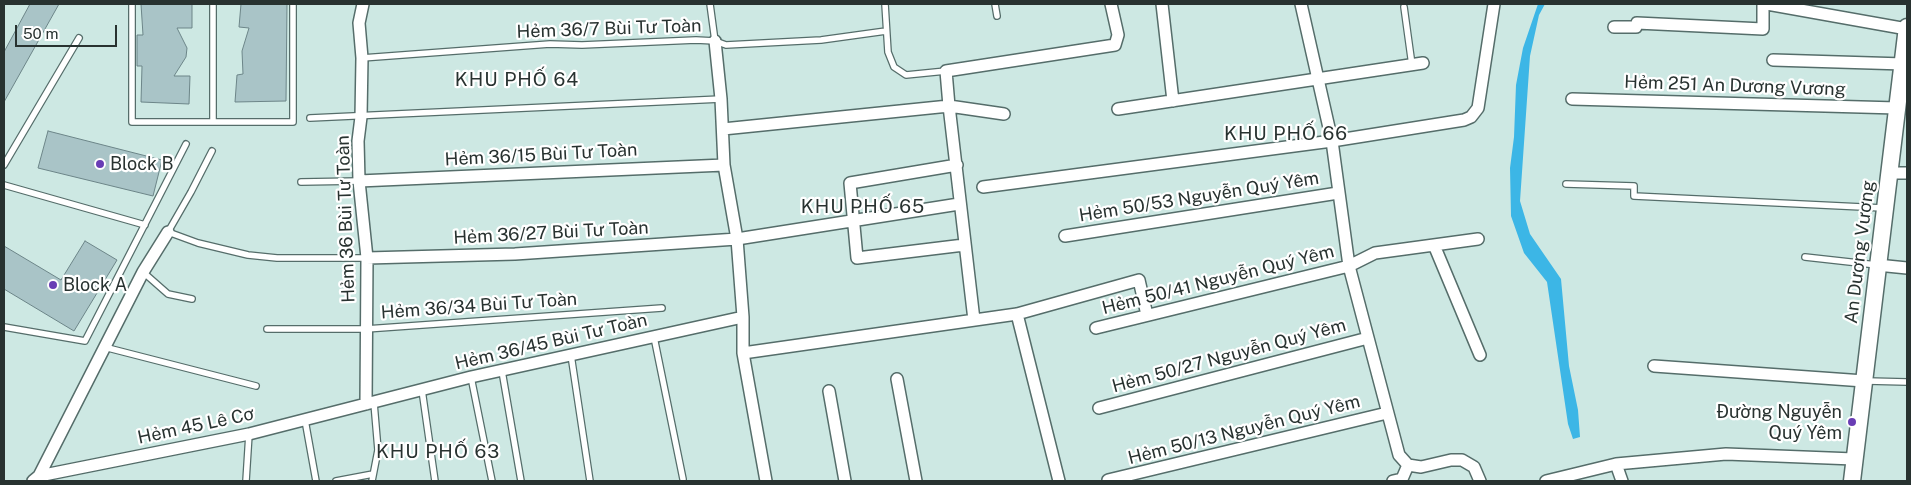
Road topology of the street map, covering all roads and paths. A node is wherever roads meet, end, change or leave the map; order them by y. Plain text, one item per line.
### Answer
1 (132, 4) edge
2 (213, 4) edge
3 (293, 4) edge
4 (363, 4) edge
5 (710, 4) edge
6 (885, 4) edge
7 (995, 4) edge
8 (1111, 4) edge
9 (1162, 4) edge
10 (1301, 4) edge
11 (1494, 4) edge
12 (1763, 4) edge
13 (1767, 4) edge
14 (1404, 7) dead end
15 (997, 16) dead end
16 (1614, 27) dead end
17 (1907, 28) edge
18 (886, 31) junction
19 (79, 38) dead end
20 (715, 41) junction
21 (362, 58) junction
22 (1773, 60) dead end
23 (1417, 64) joint
24 (1904, 64) junction
25 (946, 71) junction
26 (1317, 80) junction
27 (1904, 90) edge
28 (721, 98) junction
29 (1572, 99) dead end
30 (1173, 101) junction
31 (949, 106) junction
32 (1897, 108) junction
33 (1118, 109) dead end
34 (1004, 114) dead end
35 (361, 117) junction
36 (310, 118) dead end
37 (213, 122) junction
38 (723, 128) junction
39 (1332, 141) junction
40 (186, 144) dead end
41 (212, 151) dead end
42 (4, 165) edge
43 (724, 165) junction
44 (957, 165) junction
45 (1889, 172) junction
46 (1907, 173) edge
47 (359, 181) junction
48 (302, 182) dead end
49 (1566, 184) dead end
50 (4, 186) edge
51 (984, 187) dead end
52 (1338, 193) junction
53 (959, 204) junction
54 (1885, 208) junction
55 (853, 221) junction
56 (145, 225) junction
57 (168, 232) junction
58 (1065, 236) dead end
59 (737, 239) junction
60 (1478, 239) dead end
61 (964, 244) junction
62 (1434, 245) junction
63 (1805, 257) dead end
64 (367, 258) junction
65 (1877, 265) junction
66 (1349, 266) junction
67 (1907, 268) edge
68 (143, 272) junction
69 (192, 299) dead end
70 (662, 308) dead end
71 (1017, 314) junction
72 (1147, 315) junction
73 (743, 317) junction
74 (974, 320) junction
75 (4, 328) edge
76 (1096, 328) dead end
77 (267, 329) dead end
78 (366, 329) junction
79 (654, 337) junction
80 (1368, 338) junction
81 (104, 347) junction
82 (743, 353) junction
83 (571, 356) junction
84 (1480, 356) dead end
85 (1654, 366) dead end
86 (502, 371) junction
87 (471, 377) junction
88 (897, 379) dead end
89 (1864, 381) junction
90 (1907, 382) edge
91 (256, 386) dead end
92 (422, 390) junction
93 (829, 391) dead end
94 (370, 404) junction
95 (1098, 408) dead end
96 (1387, 413) junction
97 (305, 420) junction
98 (249, 434) junction
99 (1854, 459) junction
100 (1616, 464) junction
101 (1408, 465) junction
102 (373, 474) junction
103 (36, 478) edge
104 (1571, 478) edge
105 (683, 479) dead end
106 (1108, 480) edge
107 (246, 481) edge
108 (316, 481) edge
109 (336, 481) edge
110 (372, 481) edge
111 (435, 481) edge
112 (492, 481) edge
113 (521, 481) edge
114 (590, 481) edge
115 (766, 481) edge
116 (845, 481) edge
117 (916, 481) edge
118 (1059, 481) edge
119 (1393, 481) edge
120 (1480, 481) edge
121 (1546, 481) edge
122 (1622, 481) edge
123 (1852, 481) edge

1 - 37 lane
2 - 37 lane
3 - 37 lane
4 - 21 street, Hẻm 36 Bùi Tư Toàn
5 - 20 lane
6 - 18 lane
7 - 15 lane
8 - 25 street
9 - 30 street
10 - 26 street
11 - 39 street
12 - 16 street
13 - 17 street
14 - 23 lane
17 - 24 main road, An Dương Vương
18 - 20 lane, Hẻm 36/7 Bùi Tư Toàn
18 - 25 lane
19 - 42 lane
20 - 21 lane, Hẻm 36/7 Bùi Tư Toàn
20 - 28 street
21 - 35 street, Hẻm 36 Bùi Tư Toàn
22 - 24 street
23 - 26 street
24 - 27 main road, An Dương Vương
25 - 31 street
26 - 30 street
26 - 39 street
27 - 32 main road, An Dương Vương
28 - 35 lane
28 - 38 street
29 - 32 street, Hẻm 251 An Dương Vương
30 - 33 street
31 - 34 street
31 - 38 street
31 - 44 street
32 - 45 main road, An Dương Vương
35 - 36 lane
35 - 47 street, Hẻm 36 Bùi Tư Toàn
38 - 43 street
39 - 51 street
39 - 52 street
40 - 56 lane
41 - 57 lane
43 - 47 street, Hẻm 36/15 Bùi Tư Toàn
43 - 59 street
44 - 53 street
44 - 55 street
45 - 46 street
45 - 54 main road, An Dương Vương
47 - 48 lane
47 - 64 street, Hẻm 36 Bùi Tư Toàn
49 - 54 lane
50 - 56 lane
52 - 58 street, Hẻm 50/53 Nguyễn Quý Yêm
52 - 66 street
53 - 55 street, Hẻm 36/27 Bùi Tư Toàn
53 - 61 street
54 - 65 main road, An Dương Vương
55 - 59 street, Hẻm 36/27 Bùi Tư Toàn
55 - 61 street
56 - 75 lane
57 - 64 lane
57 - 68 street
59 - 64 street, Hẻm 36/27 Bùi Tư Toàn
59 - 73 street
60 - 62 street, Hẻm 50/41 Nguyễn Quý Yêm
61 - 74 street
62 - 66 street, Hẻm 50/41 Nguyễn Quý Yêm
62 - 84 street
63 - 65 lane
64 - 78 street, Hẻm 36 Bùi Tư Toàn
65 - 67 street
65 - 89 main road, An Dương Vương
66 - 72 street, Hẻm 50/41 Nguyễn Quý Yêm
66 - 80 street
68 - 69 lane
68 - 81 street
70 - 78 lane, Hẻm 36/34 Bùi Tư Toàn
71 - 72 street
71 - 74 street
71 - 118 street
72 - 76 street, Hẻm 50/41 Nguyễn Quý Yêm
73 - 79 street, Hẻm 36/45 Bùi Tư Toàn
73 - 82 street
74 - 82 street
77 - 78 lane, Hẻm 36/34 Bùi Tư Toàn
78 - 94 street, Hẻm 36 Bùi Tư Toàn
79 - 83 street, Hẻm 36/45 Bùi Tư Toàn
79 - 105 lane
80 - 95 street, Hẻm 50/27 Nguyễn Quý Yêm
80 - 96 street
81 - 91 lane
81 - 103 street
82 - 115 street
83 - 86 street, Hẻm 36/45 Bùi Tư Toàn
83 - 114 lane
85 - 89 street
86 - 87 street, Hẻm 36/45 Bùi Tư Toàn
86 - 113 lane
87 - 92 street, Hẻm 36/45 Bùi Tư Toàn
87 - 112 lane
88 - 117 street
89 - 90 lane
89 - 99 main road, An Dương Vương
92 - 94 street, Hẻm 36/45 Bùi Tư Toàn
92 - 111 lane
93 - 116 street
94 - 97 street, Hẻm 45 Lê Cơ
94 - 102 lane
96 - 101 street
96 - 106 street, Hẻm 50/13 Nguyễn Quý Yêm
97 - 98 street, Hẻm 45 Lê Cơ
97 - 108 lane
98 - 103 street, Hẻm 45 Lê Cơ
98 - 107 lane
99 - 100 street
99 - 123 main road, An Dương Vương
100 - 104 street
100 - 122 street
101 - 119 street
101 - 120 street
102 - 109 lane
102 - 110 lane
104 - 121 street

